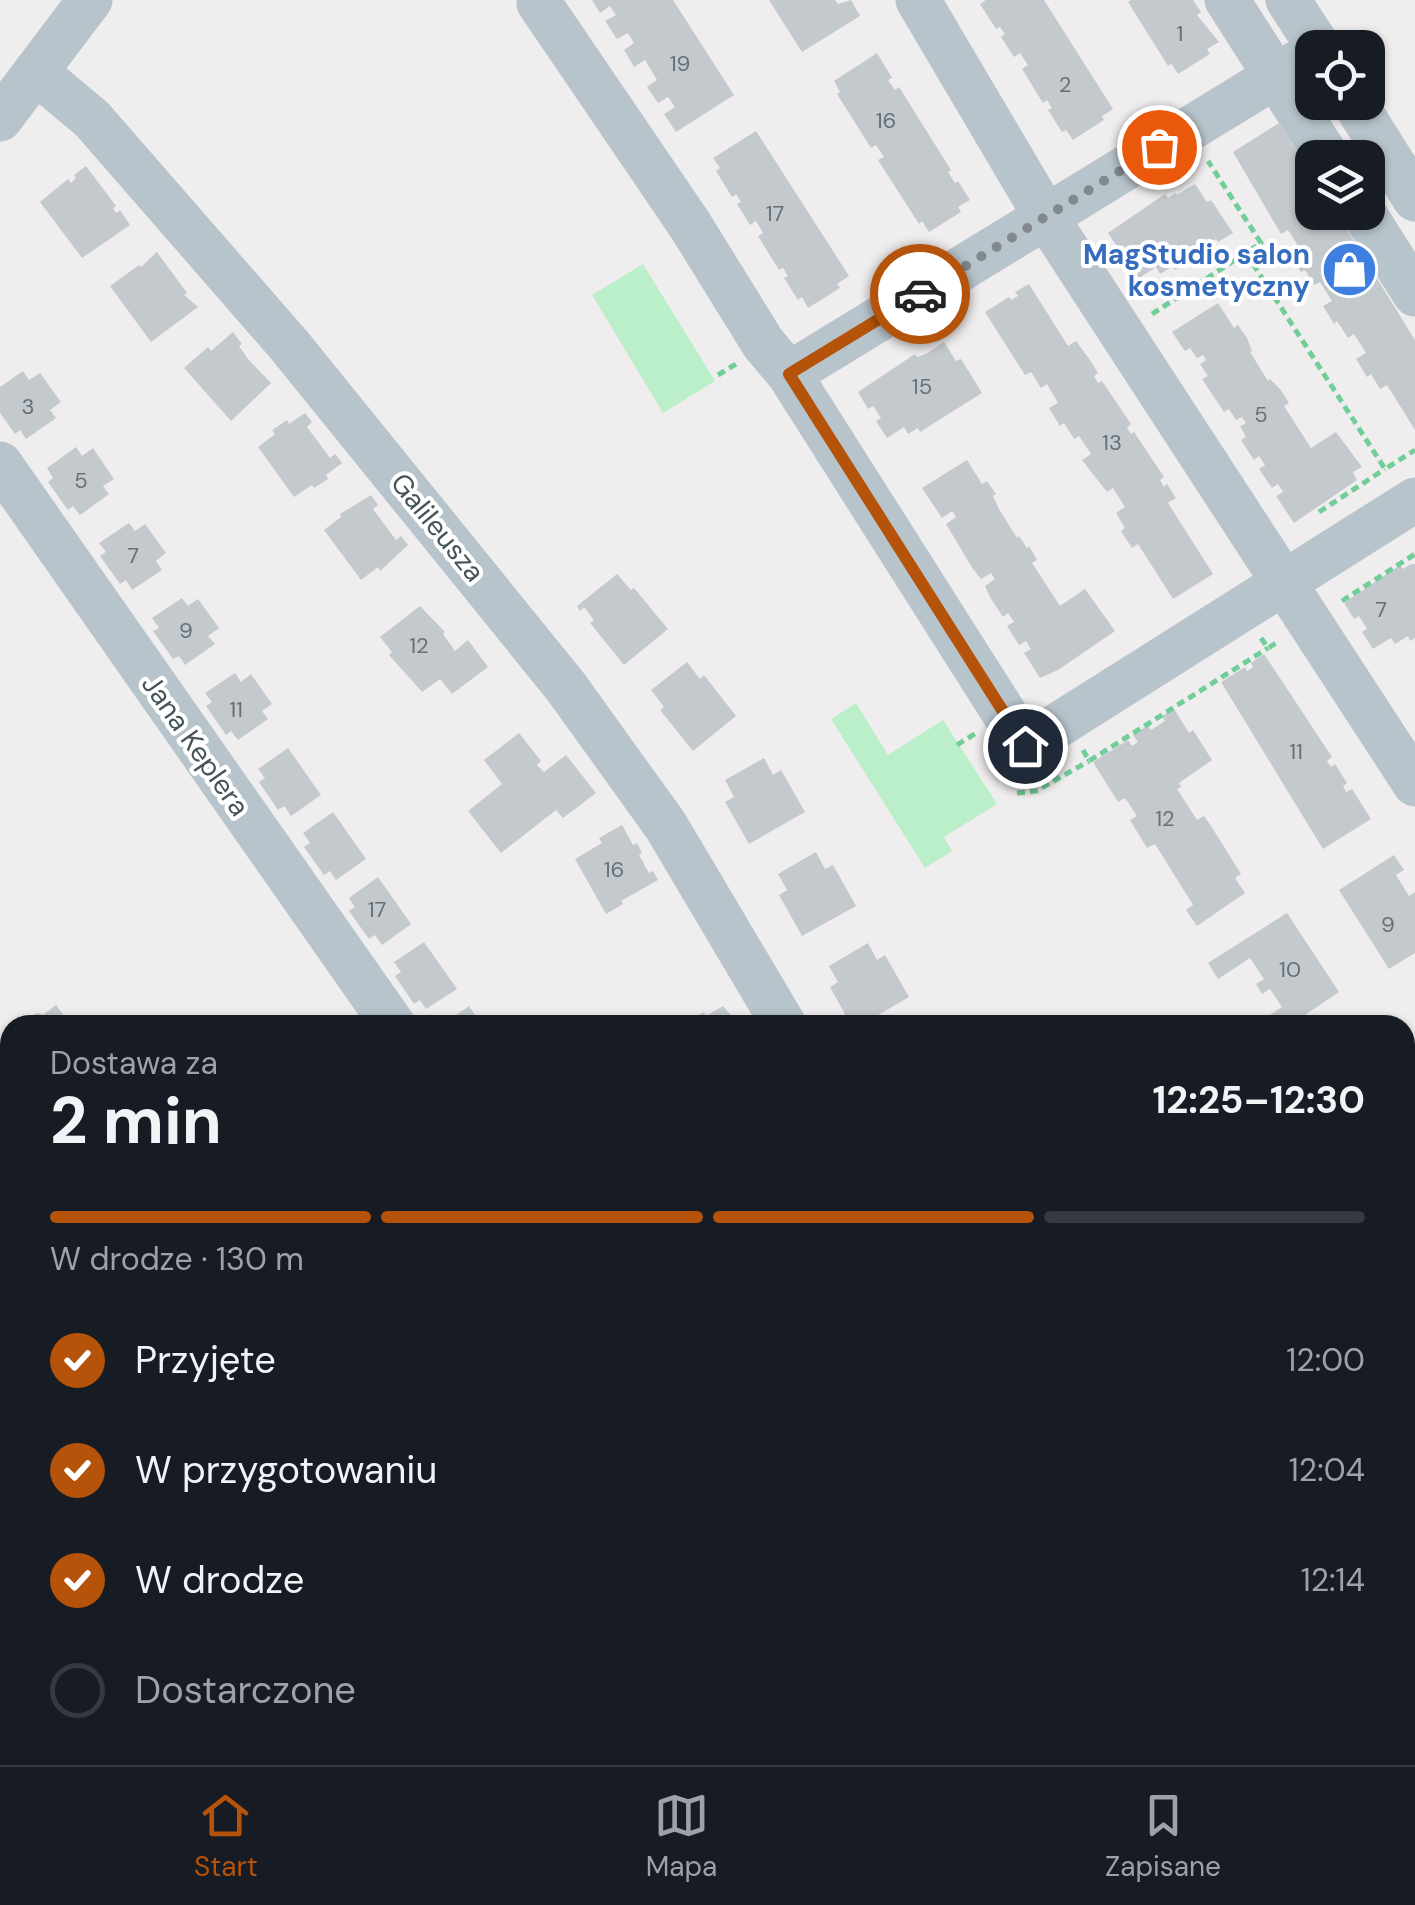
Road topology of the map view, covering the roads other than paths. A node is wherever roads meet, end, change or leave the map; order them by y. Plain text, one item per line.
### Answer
1 (90, 0) edge
2 (918, 0) edge
3 (1227, 0) edge
4 (1288, 0) edge
5 (539, 4) dead end
6 (1307, 30) edge
7 (1294, 65) edge
8 (37, 73) junction
9 (0, 120) edge
10 (1365, 120) edge
11 (1321, 140) edge
12 (1415, 198) edge
13 (1046, 216) junction
14 (1374, 230) edge
15 (1415, 294) edge
16 (789, 374) junction
17 (0, 464) edge
18 (1415, 500) edge
19 (1284, 582) junction
20 (1415, 784) edge
21 (386, 1015) edge
22 (778, 1015) edge

1 - 8 street
2 - 13 street
3 - 7 street
4 - 6 street
5 - 16 street
7 - 11 street
7 - 13 street
8 - 9 street
8 - 22 street, Galileusza
10 - 12 street
13 - 16 street
13 - 19 street
14 - 15 street
16 - 19 street
17 - 21 street, Jana Keplera
18 - 19 street
19 - 20 street

